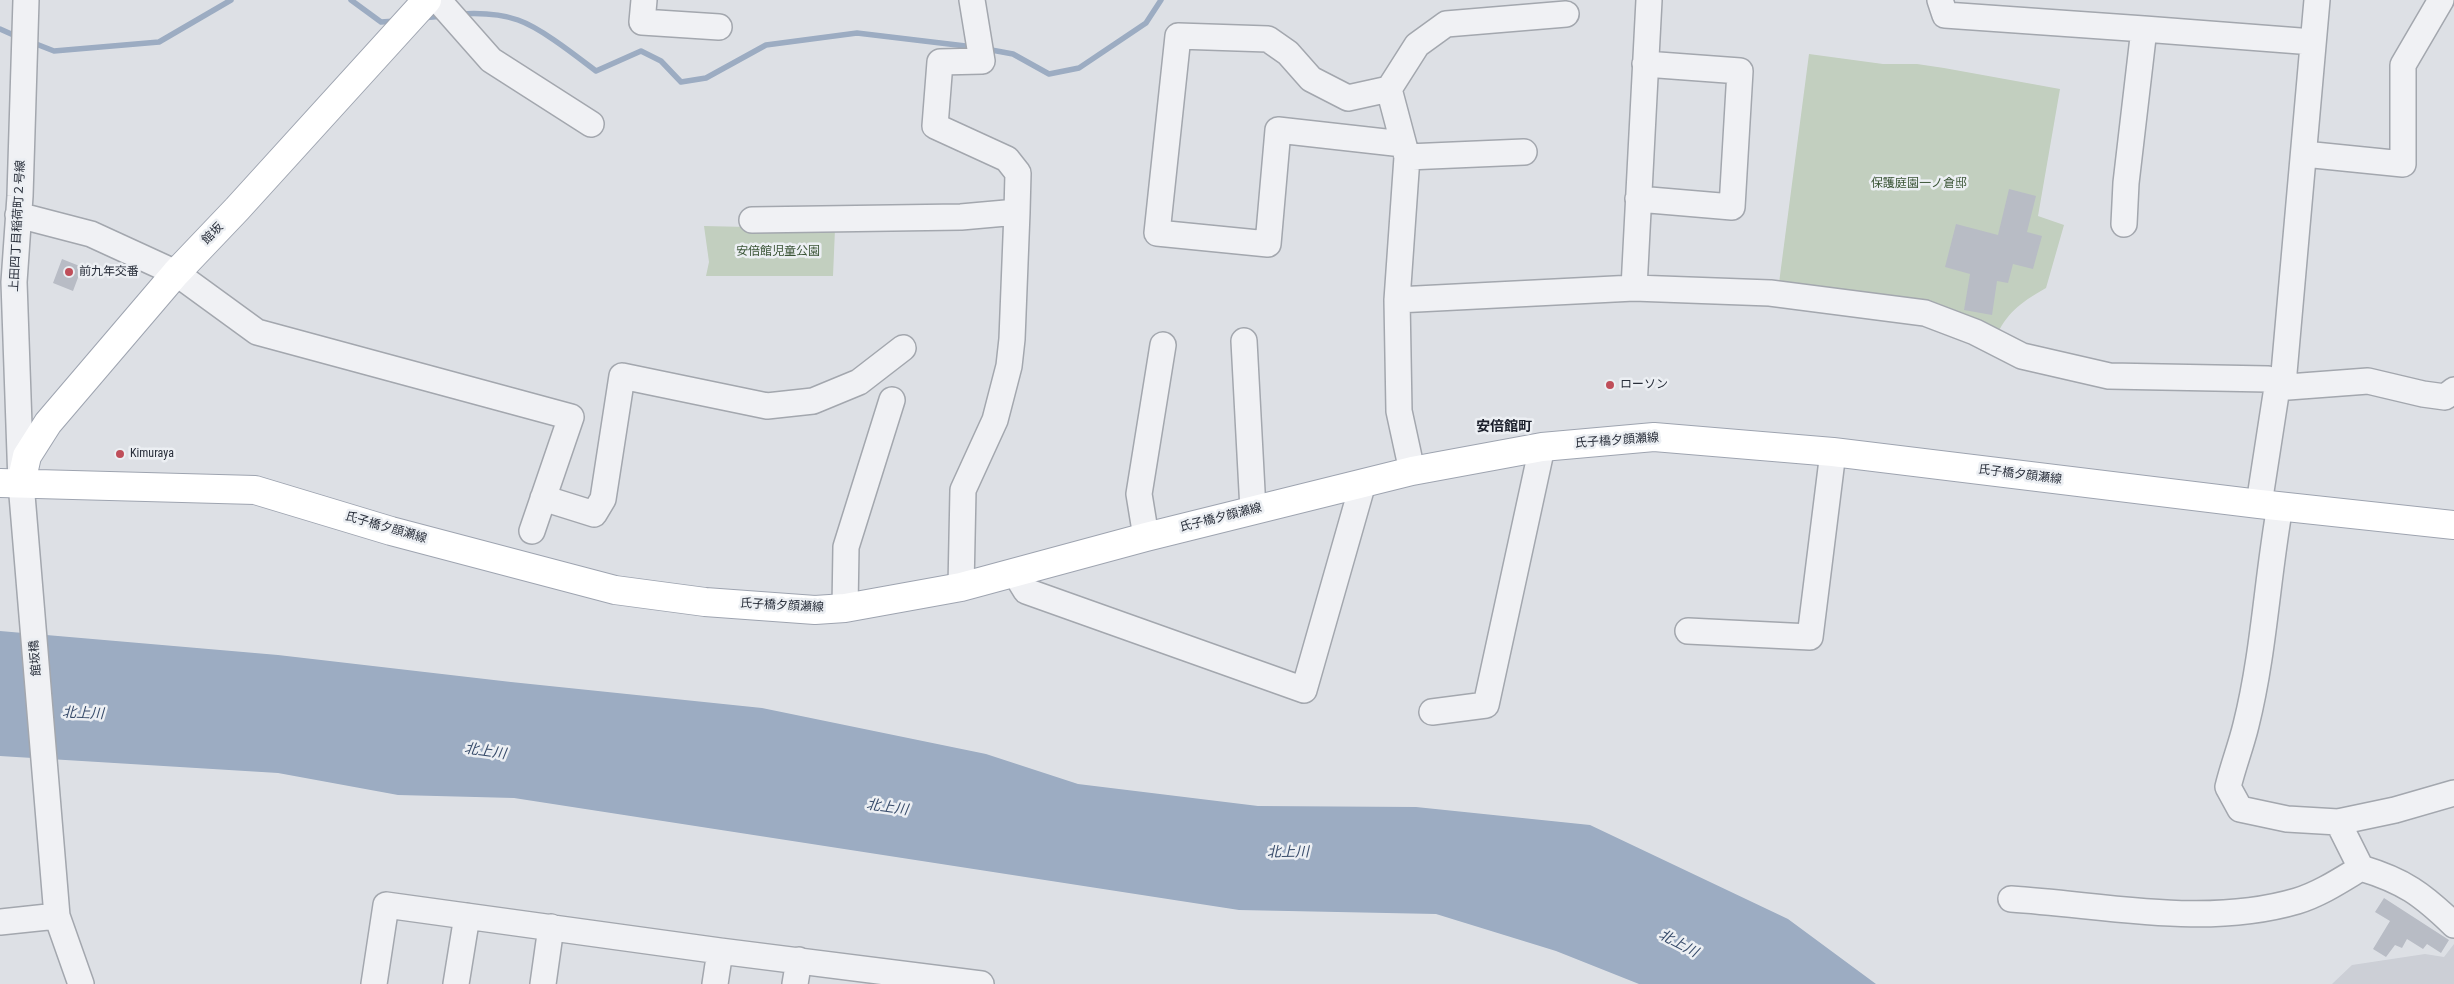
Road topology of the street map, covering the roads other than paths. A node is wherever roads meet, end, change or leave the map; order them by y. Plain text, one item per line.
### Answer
1 (26, 0) edge
2 (644, 0) edge
3 (972, 0) edge
4 (1648, 0) edge
5 (1940, 0) edge
6 (2317, 0) edge
7 (2441, 0) edge
8 (428, 3) edge
9 (1566, 14) dead end
10 (719, 27) dead end
11 (2144, 29) junction
12 (2313, 42) junction
13 (1645, 64) junction
14 (1390, 89) junction
15 (591, 124) dead end
16 (1405, 150) junction
17 (1524, 152) dead end
18 (2304, 154) junction
19 (13, 199) edge
20 (1638, 199) junction
21 (1017, 212) junction
22 (752, 220) dead end
23 (2124, 224) dead end
24 (176, 272) junction
25 (7, 278) edge
26 (1634, 288) junction
27 (1397, 300) junction
28 (1244, 341) dead end
29 (1163, 345) dead end
30 (904, 348) dead end
31 (2280, 384) junction
32 (2454, 390) edge
33 (892, 400) dead end
34 (1542, 447) junction
35 (1833, 452) junction
36 (1412, 471) junction
37 (11, 483) edge
38 (1363, 483) junction
39 (543, 498) junction
40 (2269, 505) junction
41 (1253, 510) junction
42 (2454, 525) edge
43 (532, 531) dead end
44 (1146, 537) junction
45 (1014, 572) junction
46 (961, 587) junction
47 (845, 608) junction
48 (1688, 631) dead end
49 (1432, 712) dead end
50 (2454, 793) edge
51 (2338, 822) junction
52 (2361, 868) junction
53 (2011, 899) dead end
54 (57, 916) junction
55 (467, 916) junction
56 (0, 922) edge
57 (2454, 925) edge
58 (551, 927) junction
59 (720, 951) junction
60 (799, 960) junction
61 (883, 978) edge
62 (81, 984) edge
63 (374, 984) edge
64 (456, 984) edge
65 (543, 984) edge
66 (715, 984) edge
67 (795, 984) edge
68 (974, 984) edge

1 - 19 street, 上田四丁目稲荷町２号線
2 - 10 street
3 - 21 street
4 - 13 street
5 - 11 street
6 - 12 street
7 - 18 street
8 - 15 street
8 - 24 main road, 館坂
9 - 14 street
11 - 12 street
11 - 23 street
12 - 18 street
13 - 20 street
13 - 20 street
14 - 16 street
14 - 16 street
16 - 17 street
16 - 27 street
18 - 31 street
19 - 24 street
19 - 25 street, 上田四丁目稲荷町２号線
20 - 26 street
21 - 22 street
21 - 46 street
24 - 37 main road, 館坂
24 - 39 street
25 - 37 street, 上田四丁目稲荷町２号線
26 - 27 street
26 - 31 street
27 - 36 street
28 - 41 street
29 - 44 street
30 - 39 street
31 - 32 street
31 - 40 street
33 - 47 street
34 - 35 main road, 氏子橋夕顔瀬線
34 - 36 main road, 氏子橋夕顔瀬線
34 - 49 street
35 - 40 main road, 氏子橋夕顔瀬線
35 - 48 street
36 - 38 main road, 氏子橋夕顔瀬線
37 - 47 main road, 氏子橋夕顔瀬線
37 - 54 street, 館坂橋
38 - 41 main road, 氏子橋夕顔瀬線
38 - 45 street
39 - 43 street
40 - 42 main road, 氏子橋夕顔瀬線
40 - 51 street
41 - 44 main road, 氏子橋夕顔瀬線
44 - 45 main road, 氏子橋夕顔瀬線
45 - 46 main road, 氏子橋夕顔瀬線
46 - 47 main road, 氏子橋夕顔瀬線
50 - 51 street
51 - 52 street
52 - 53 street
52 - 57 street
54 - 56 street
54 - 62 street, 館坂橋
55 - 58 street
55 - 63 street
55 - 64 street
58 - 59 street
58 - 65 street
59 - 60 street
59 - 66 street
60 - 61 street
60 - 67 street
61 - 68 street

